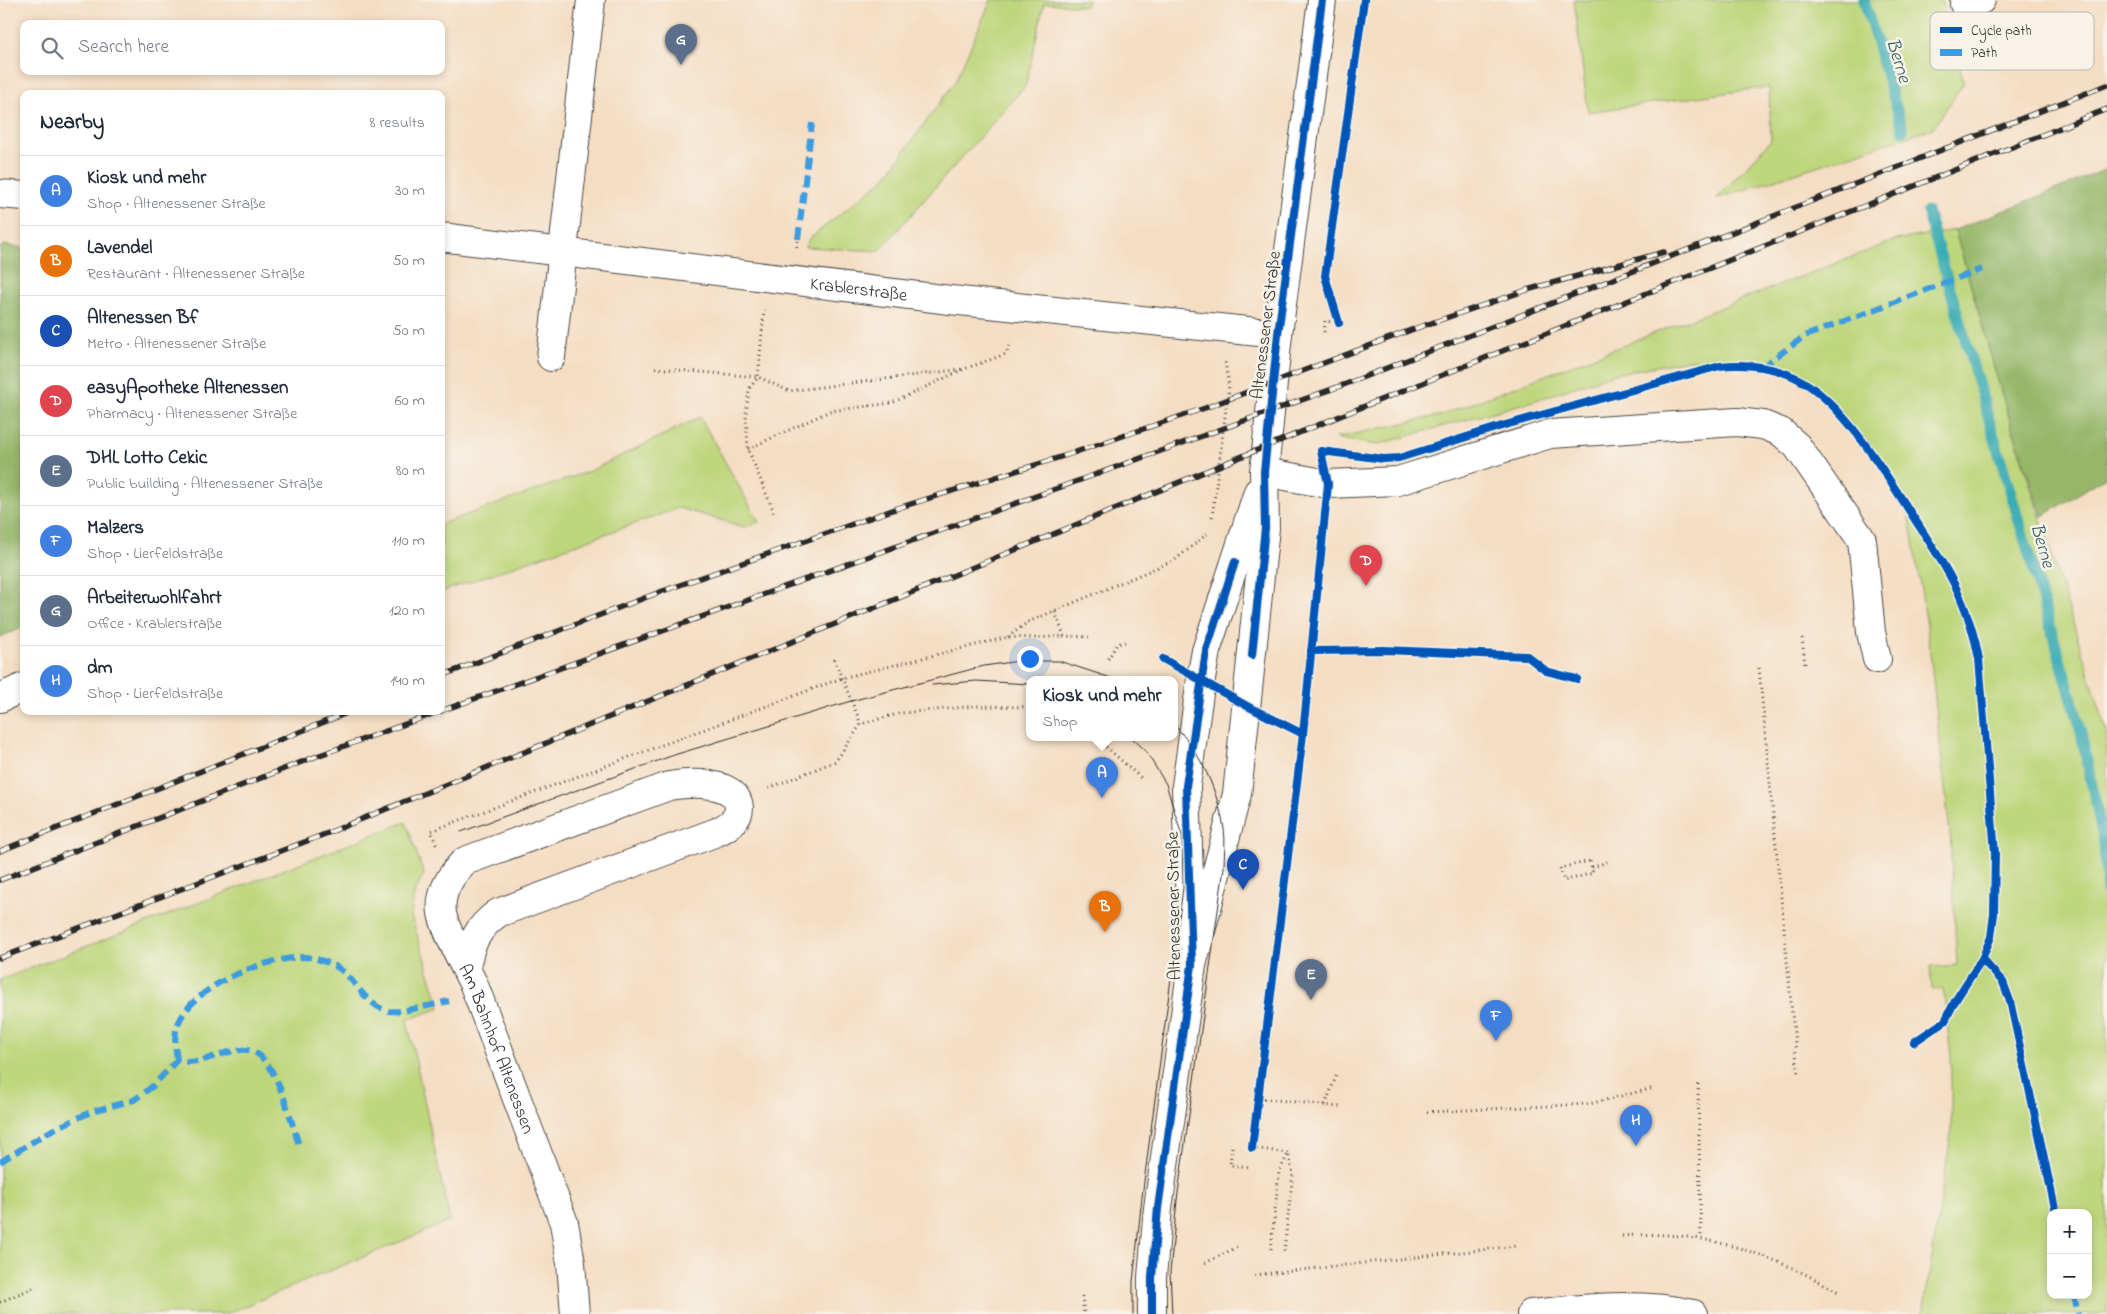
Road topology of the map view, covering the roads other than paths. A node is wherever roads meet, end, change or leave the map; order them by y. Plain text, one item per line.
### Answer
1 (591, 0) edge
2 (1322, 0) edge
3 (0, 194) edge
4 (20, 196) edge
5 (445, 238) edge
6 (561, 252) junction
7 (1278, 334) junction
8 (551, 357) dead end
9 (1264, 472) junction
10 (1877, 658) dead end
11 (20, 689) edge
12 (0, 698) edge
13 (1192, 965) junction
14 (466, 968) junction
15 (575, 1314) edge
16 (1152, 1314) edge
17 (1531, 1314) edge
18 (1693, 1314) edge

1 - 6 main road
2 - 7 main road, Altenessener Straße
3 - 4 main road
5 - 6 main road, Krablerstraße
6 - 7 main road, Krablerstraße
6 - 8 main road
7 - 9 main road, Altenessener Straße
9 - 10 main road
9 - 13 main road, Altenessener Straße
9 - 13 main road, Altenessener Straße
11 - 12 main road
13 - 16 main road, Altenessener Straße
14 - 14 main road, Am Bahnhof Altenessen
14 - 15 main road, Am Bahnhof Altenessen
17 - 18 main road

